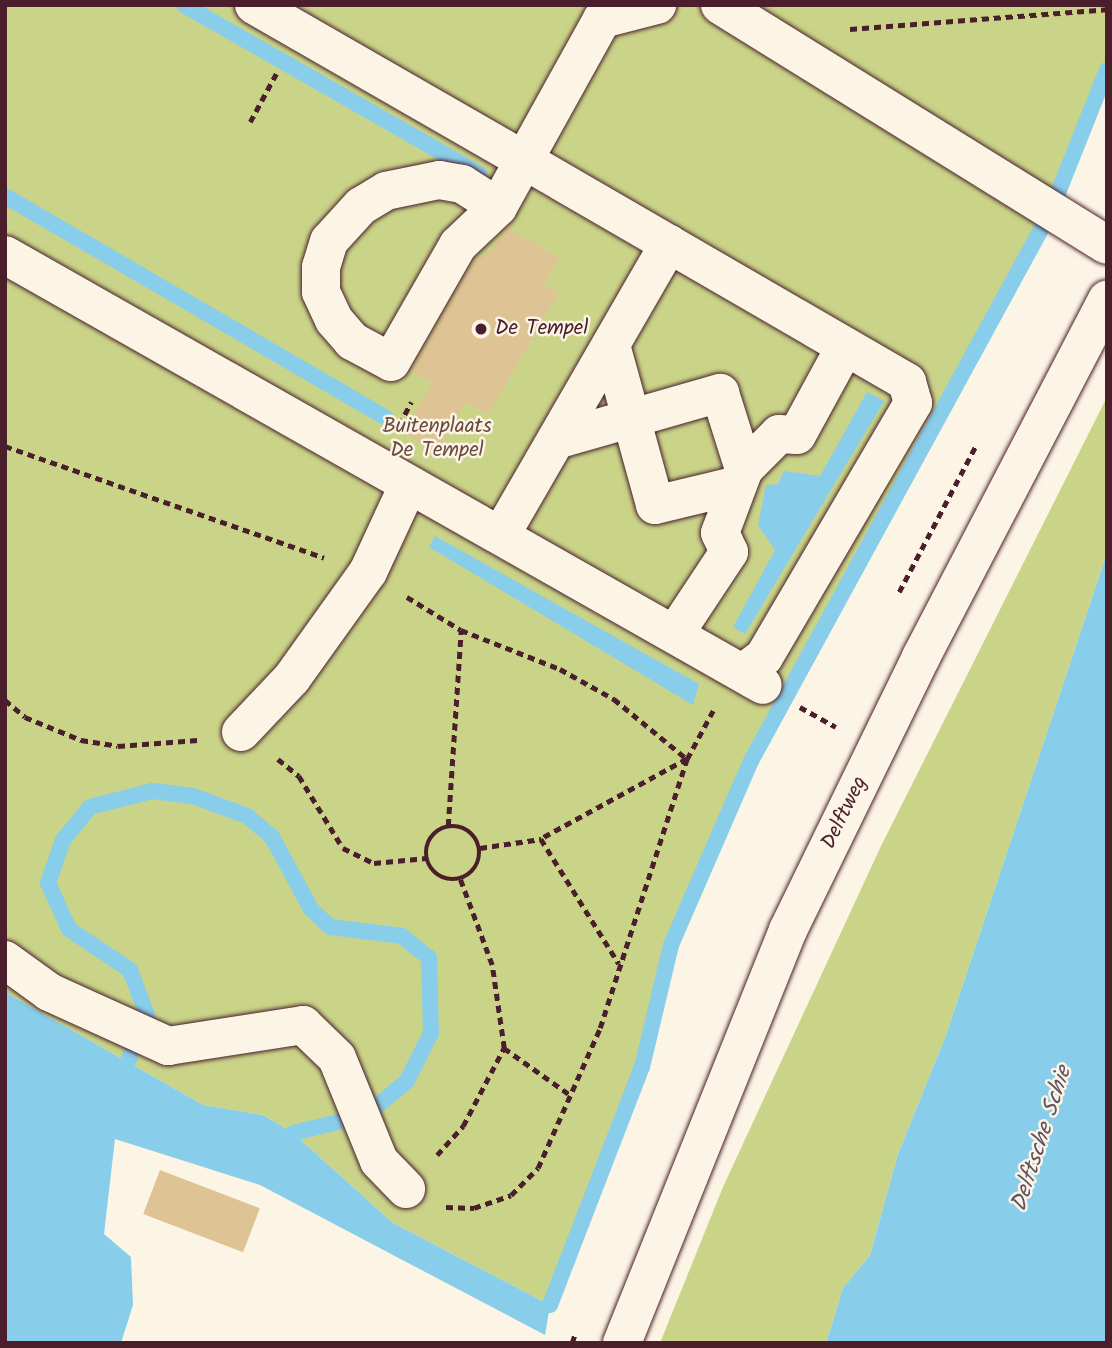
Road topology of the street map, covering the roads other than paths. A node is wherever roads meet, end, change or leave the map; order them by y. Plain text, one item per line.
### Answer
1 (254, 5) edge
2 (657, 5) edge
3 (720, 5) edge
4 (604, 12) edge
5 (523, 160) junction
6 (498, 207) junction
7 (670, 244) junction
8 (1107, 244) edge
9 (5, 255) edge
10 (1107, 300) edge
11 (611, 345) junction
12 (845, 347) junction
13 (632, 416) junction
14 (556, 440) junction
15 (739, 477) junction
16 (408, 485) junction
17 (502, 533) junction
18 (676, 632) junction
19 (241, 732) dead end
20 (5, 960) edge
21 (406, 1189) road end
22 (622, 1343) edge

1 - 5 street
2 - 4 street
3 - 8 street
4 - 5 street
5 - 6 street
5 - 7 street
6 - 6 street
7 - 11 street
7 - 12 street
9 - 16 street
10 - 22 street, Delftweg
11 - 13 street
11 - 14 street
12 - 15 street
12 - 18 street
13 - 14 street
13 - 15 street
13 - 15 street
14 - 17 street
15 - 18 street
16 - 17 street
16 - 19 street
17 - 18 street
20 - 21 street

